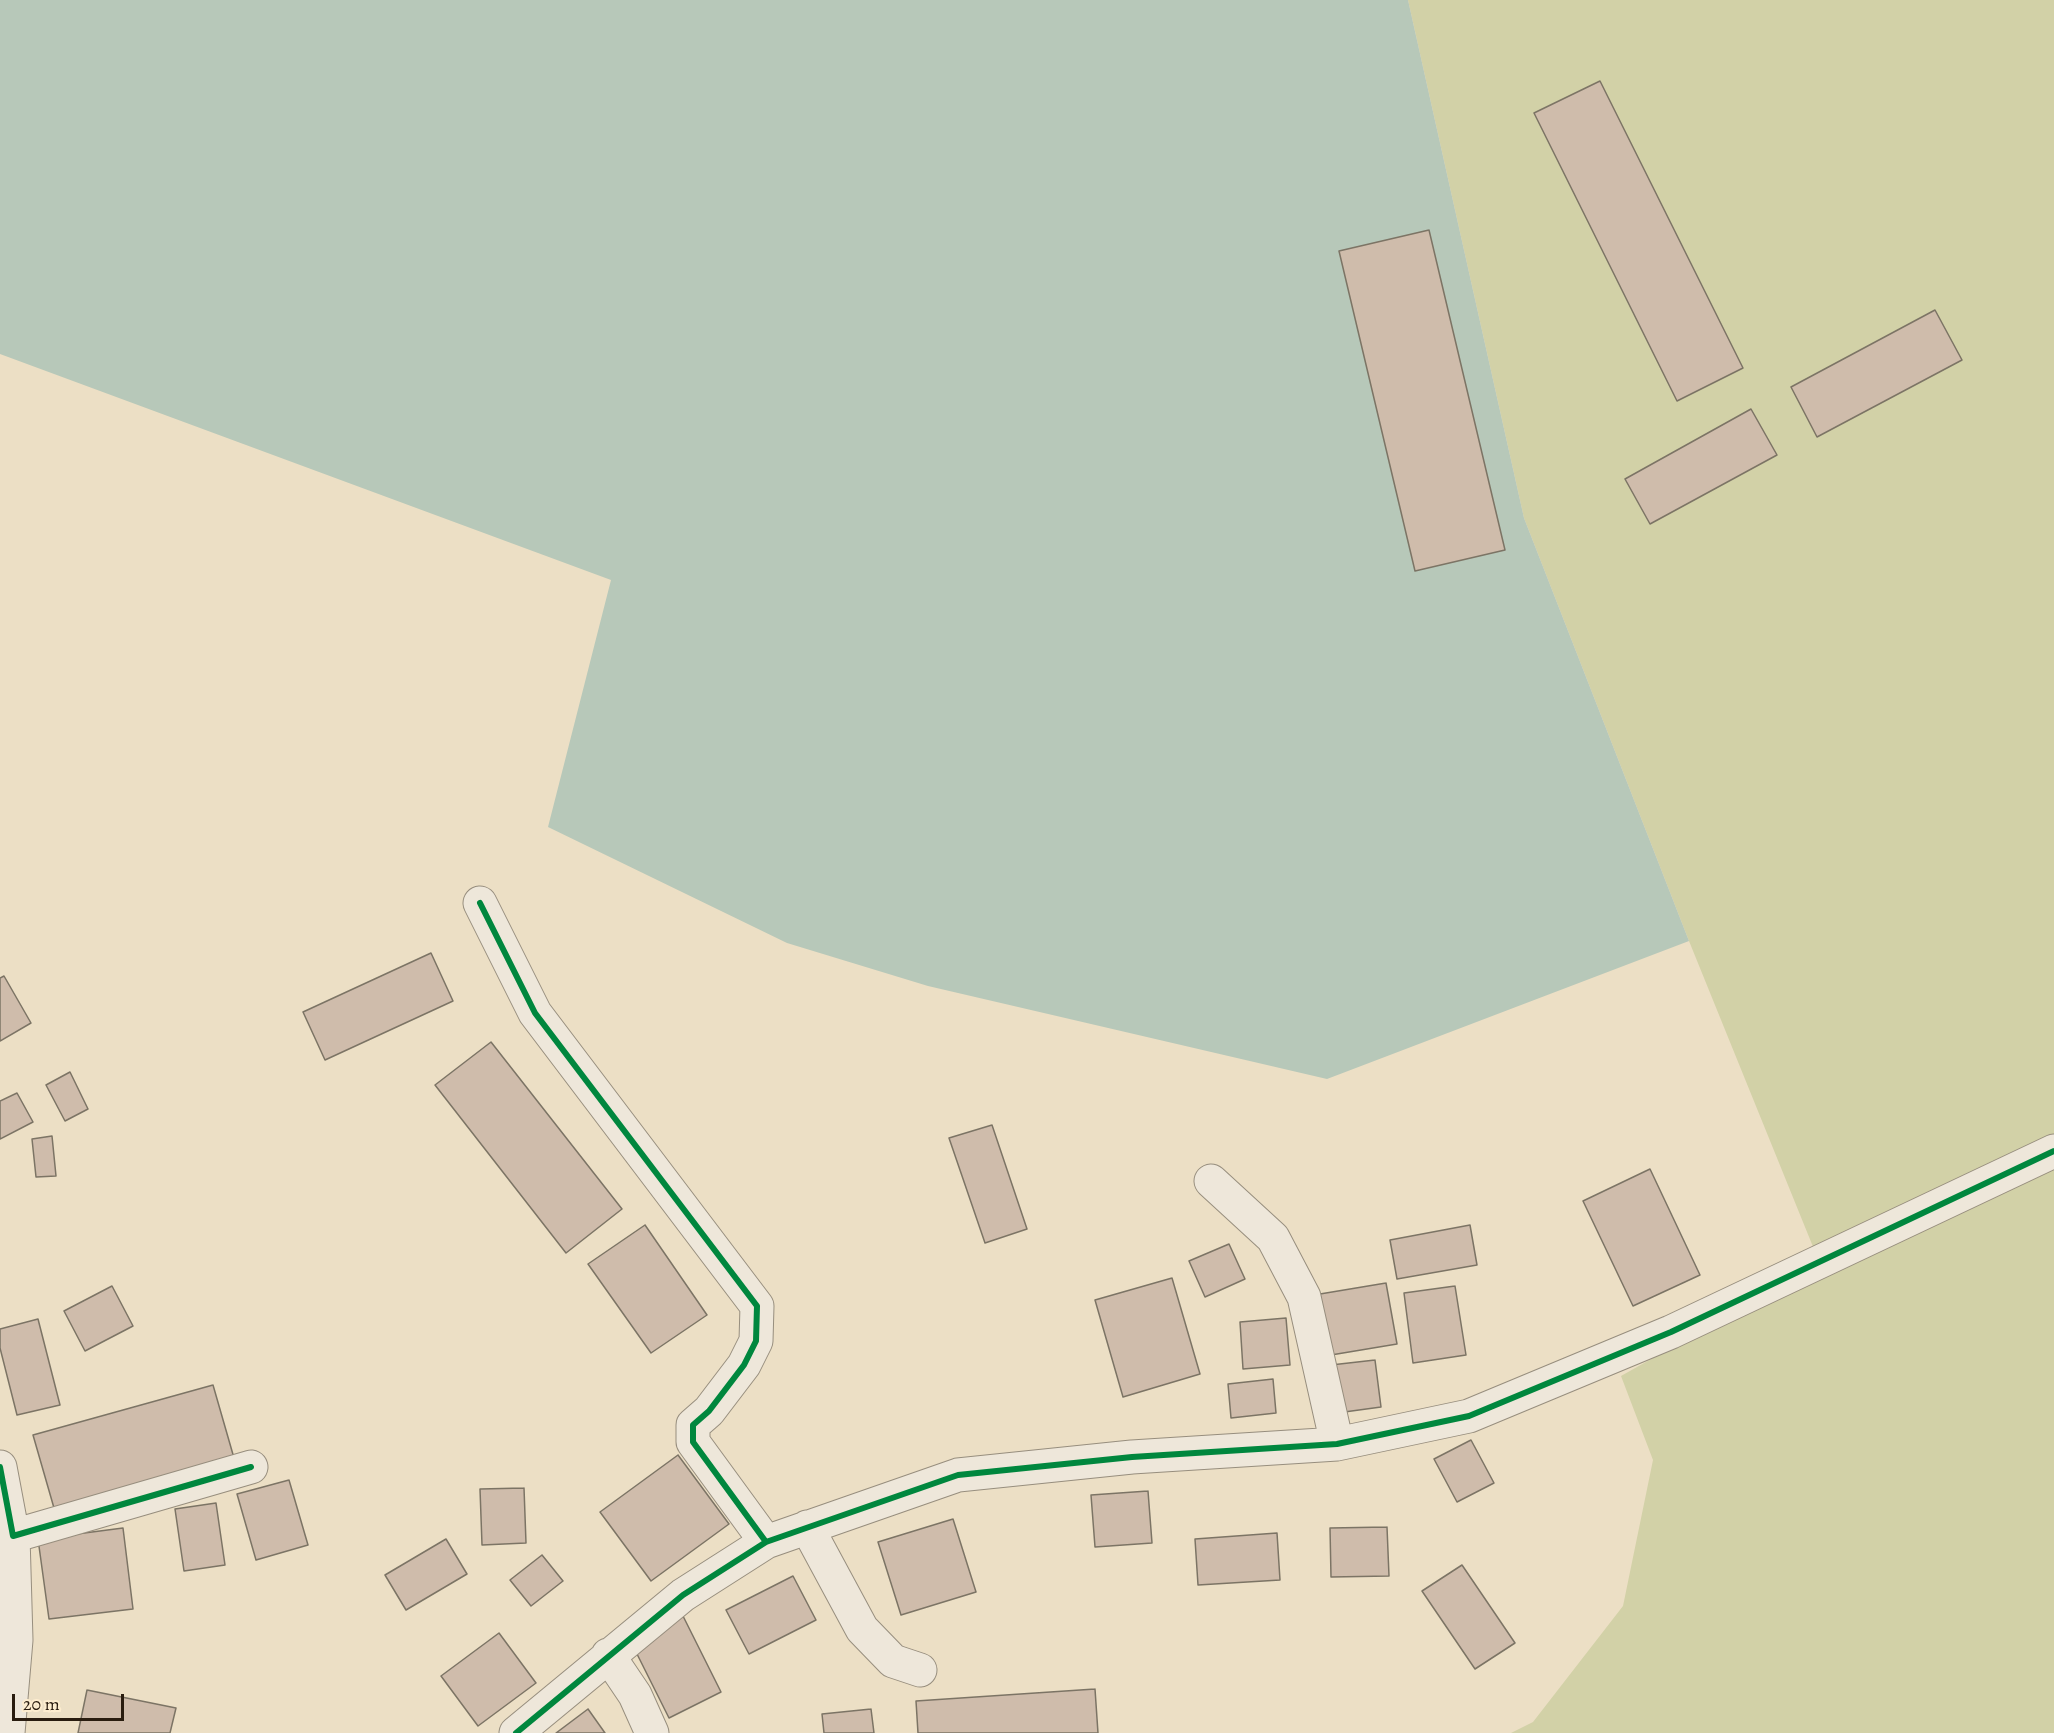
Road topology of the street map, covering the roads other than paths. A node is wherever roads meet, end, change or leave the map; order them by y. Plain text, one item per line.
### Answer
1 (480, 903) dead end
2 (2054, 1151) edge
3 (1211, 1181) dead end
4 (1337, 1444) junction
5 (0, 1467) edge
6 (251, 1467) dead end
7 (7, 1526) edge
8 (807, 1527) junction
9 (766, 1542) junction
10 (609, 1655) junction
11 (920, 1670) dead end
12 (8, 1733) edge
13 (516, 1733) edge
14 (652, 1733) edge

1 - 9 street
2 - 4 street
3 - 4 street
4 - 8 street
5 - 7 street
6 - 7 street
7 - 12 street
8 - 9 street
8 - 11 street
9 - 10 street
10 - 13 street
10 - 14 street

